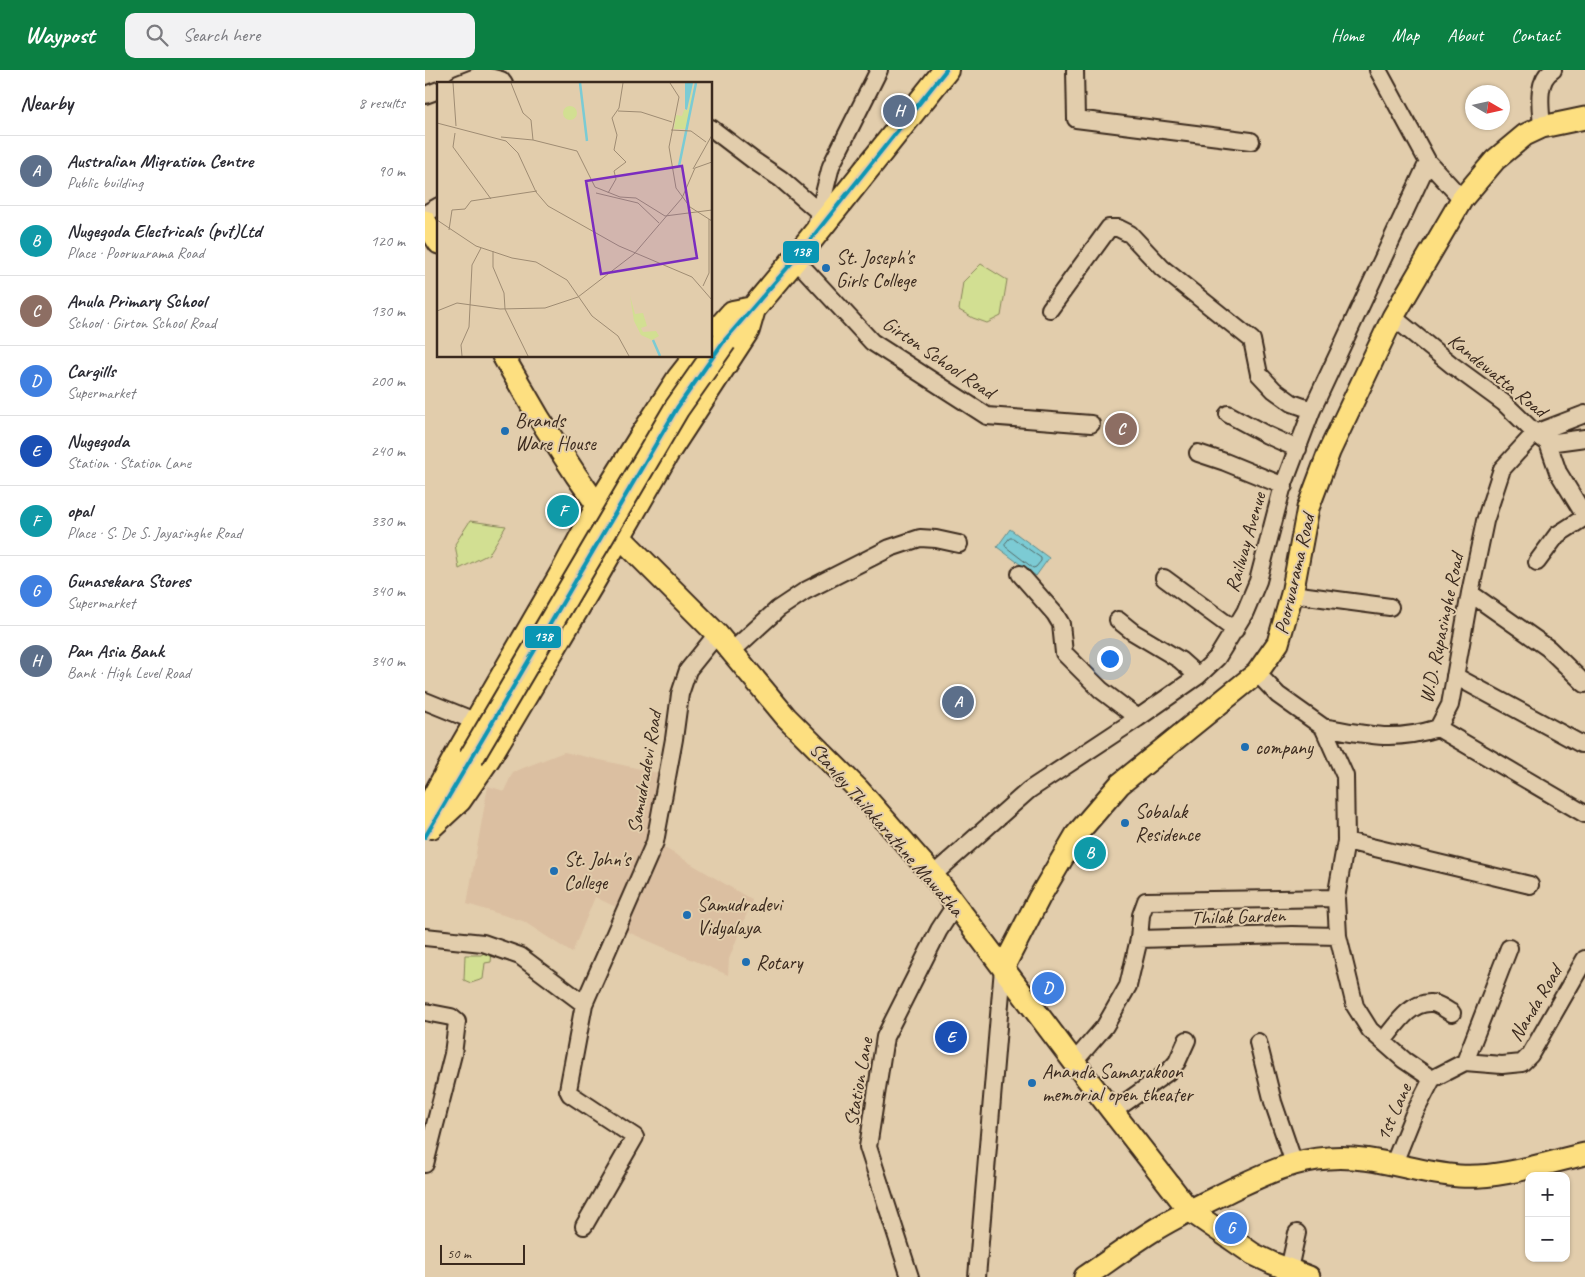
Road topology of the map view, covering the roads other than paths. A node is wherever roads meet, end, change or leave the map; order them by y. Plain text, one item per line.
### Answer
1 (879, 70) edge
2 (947, 70) edge
3 (1075, 70) edge
4 (1379, 70) edge
5 (1551, 71) edge
6 (464, 82) edge
7 (502, 82) edge
8 (437, 91) edge
9 (425, 95) edge
10 (1585, 118) edge
11 (1542, 127) junction
12 (713, 130) edge
13 (1251, 141) dead end
14 (1429, 162) junction
15 (1462, 199) junction
16 (437, 207) edge
17 (425, 214) edge
18 (425, 221) edge
19 (816, 223) junction
20 (437, 240) edge
21 (795, 259) junction
22 (753, 309) junction
23 (1050, 310) dead end
24 (1393, 317) junction
25 (718, 340) edge
26 (504, 358) edge
27 (695, 358) edge
28 (707, 358) edge
29 (1312, 410) junction
30 (1228, 414) dead end
31 (1585, 414) edge
32 (1091, 424) dead end
33 (641, 438) junction
34 (1542, 438) junction
35 (1585, 438) edge
36 (1297, 449) junction
37 (1198, 453) dead end
38 (666, 454) junction
39 (1284, 486) junction
40 (595, 503) junction
41 (1585, 516) edge
42 (619, 536) junction
43 (959, 544) dead end
44 (1537, 562) dead end
45 (566, 567) junction
46 (1020, 574) dead end
47 (1164, 578) dead end
48 (593, 581) junction
49 (1470, 593) junction
50 (1292, 594) junction
51 (1390, 607) dead end
52 (1118, 620) dead end
53 (1235, 630) junction
54 (717, 634) junction
55 (732, 651) junction
56 (1257, 673) junction
57 (1198, 676) junction
58 (1455, 676) junction
59 (1585, 684) edge
60 (425, 701) edge
61 (1138, 718) junction
62 (477, 722) junction
63 (1323, 727) junction
64 (1438, 728) junction
65 (1581, 744) dead end
66 (1585, 814) edge
67 (428, 832) edge
68 (1346, 841) junction
69 (933, 875) junction
70 (1530, 885) dead end
71 (1336, 898) junction
72 (956, 904) junction
73 (1338, 936) junction
74 (425, 937) edge
75 (1139, 939) junction
76 (1509, 948) dead end
77 (1585, 959) edge
78 (1003, 968) junction
79 (584, 1004) junction
80 (425, 1012) edge
81 (1452, 1013) dead end
82 (1187, 1040) dead end
83 (1383, 1041) junction
84 (1258, 1042) dead end
85 (1074, 1062) junction
86 (1465, 1062) junction
87 (1432, 1079) junction
88 (1112, 1112) junction
89 (1585, 1154) edge
90 (1294, 1163) junction
91 (425, 1164) edge
92 (1394, 1164) junction
93 (1189, 1210) junction
94 (584, 1226) dead end
95 (1297, 1233) dead end
96 (1299, 1274) edge
97 (910, 1277) edge
98 (977, 1277) edge
99 (1085, 1277) edge

1 - 19 street
2 - 19 highway
3 - 13 street
4 - 14 street
5 - 11 street
6 - 7 street
8 - 9 street
10 - 11 main road, Poorwarama Road
11 - 15 main road, Poorwarama Road
12 - 19 street
14 - 15 street
14 - 29 street, Railway Avenue
15 - 24 main road, Poorwarama Road
16 - 17 street
18 - 20 main road
19 - 21 highway
21 - 22 highway
21 - 32 street, Girton School Road
22 - 25 highway
22 - 38 highway
23 - 29 street
24 - 34 street, Kandewatta Road
24 - 50 main road, Poorwarama Road
26 - 40 main road, Stanley Thilakarathne Mawatha
27 - 33 highway
28 - 67 highway, bridge
29 - 36 street, Railway Avenue
30 - 36 street
31 - 34 street
33 - 38 highway
33 - 40 highway
34 - 35 street, Kandewatta Road
34 - 41 street
34 - 49 street, W.D. Rupasinghe Road
36 - 39 street, Railway Avenue
37 - 39 street
38 - 42 highway
39 - 53 street, Railway Avenue
40 - 42 main road, Stanley Thilakarathne Mawatha
40 - 45 highway
41 - 44 street
42 - 48 highway
42 - 54 main road, Stanley Thilakarathne Mawatha
43 - 55 street
45 - 48 highway
45 - 62 highway
46 - 61 street
47 - 53 street
48 - 67 highway
49 - 58 street, W.D. Rupasinghe Road
49 - 59 street
50 - 51 street
50 - 56 main road, Poorwarama Road
52 - 57 street
53 - 57 street, Railway Avenue
54 - 55 main road, Stanley Thilakarathne Mawatha
54 - 79 street, Samudradevi Road
55 - 69 main road, Stanley Thilakarathne Mawatha
56 - 63 street
56 - 78 main road, Poorwarama Road
57 - 61 street, Railway Avenue
58 - 64 street, W.D. Rupasinghe Road
58 - 65 street
60 - 62 street
61 - 69 street, Railway Avenue
62 - 67 highway
63 - 64 street, W.D. Rupasinghe Road
63 - 68 street
64 - 66 street
68 - 70 street
68 - 71 street
69 - 72 main road, Stanley Thilakarathne Mawatha
71 - 73 street
71 - 75 street
72 - 78 main road, Stanley Thilakarathne Mawatha
72 - 97 street, Station Lane
73 - 75 street, Thilak Garden
73 - 83 street
74 - 79 street
75 - 85 street
76 - 86 street
77 - 86 street, Nanda Road
78 - 85 main road, Stanley Thilakarathne Mawatha
78 - 98 street
79 - 94 street, Samudradevi Road
80 - 91 street
81 - 83 street
82 - 88 street
83 - 87 street
84 - 90 street
85 - 88 main road, Stanley Thilakarathne Mawatha
86 - 87 street
87 - 92 street, 1st Lane
88 - 93 main road, Stanley Thilakarathne Mawatha
89 - 92 main road
90 - 92 main road
90 - 93 main road
93 - 96 main road, Stanley Thilakarathne Mawatha
93 - 99 main road
95 - 96 street

